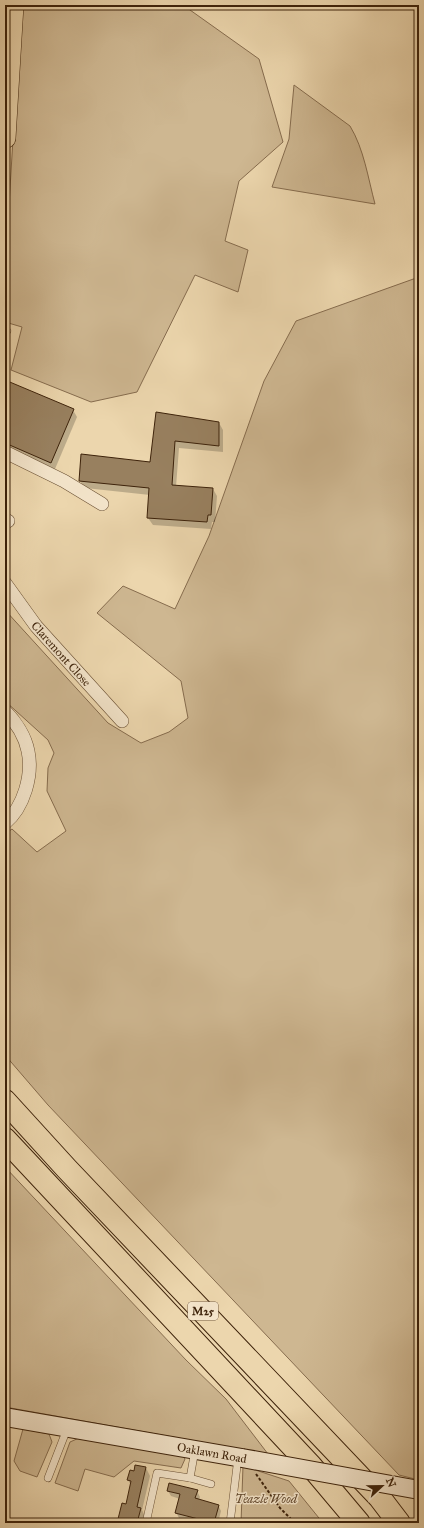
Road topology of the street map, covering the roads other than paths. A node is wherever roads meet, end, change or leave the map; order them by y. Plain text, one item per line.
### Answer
1 (13, 5) edge
2 (5, 138) edge
3 (5, 452) edge
4 (102, 504) dead end
5 (5, 583) edge
6 (5, 711) edge
7 (122, 721) dead end
8 (5, 823) edge
9 (5, 1101) edge
10 (5, 1139) edge
11 (5, 1417) edge
12 (67, 1429) junction
13 (195, 1450) junction
14 (240, 1458) junction
15 (48, 1478) dead end
16 (190, 1478) junction
17 (211, 1484) dead end
18 (419, 1490) edge
19 (146, 1523) edge
20 (230, 1523) edge
21 (360, 1523) edge
22 (399, 1523) edge

1 - 2 main road
3 - 4 street
5 - 7 street, Claremont Close
6 - 8 street
9 - 22 highway, M25
10 - 21 highway, M25
11 - 12 street, Oaklawn Road
12 - 13 street, Oaklawn Road
12 - 15 lane
13 - 14 street, Oaklawn Road
13 - 16 lane
14 - 18 street, Oaklawn Road, bridge
14 - 20 lane
16 - 17 lane
16 - 19 lane

